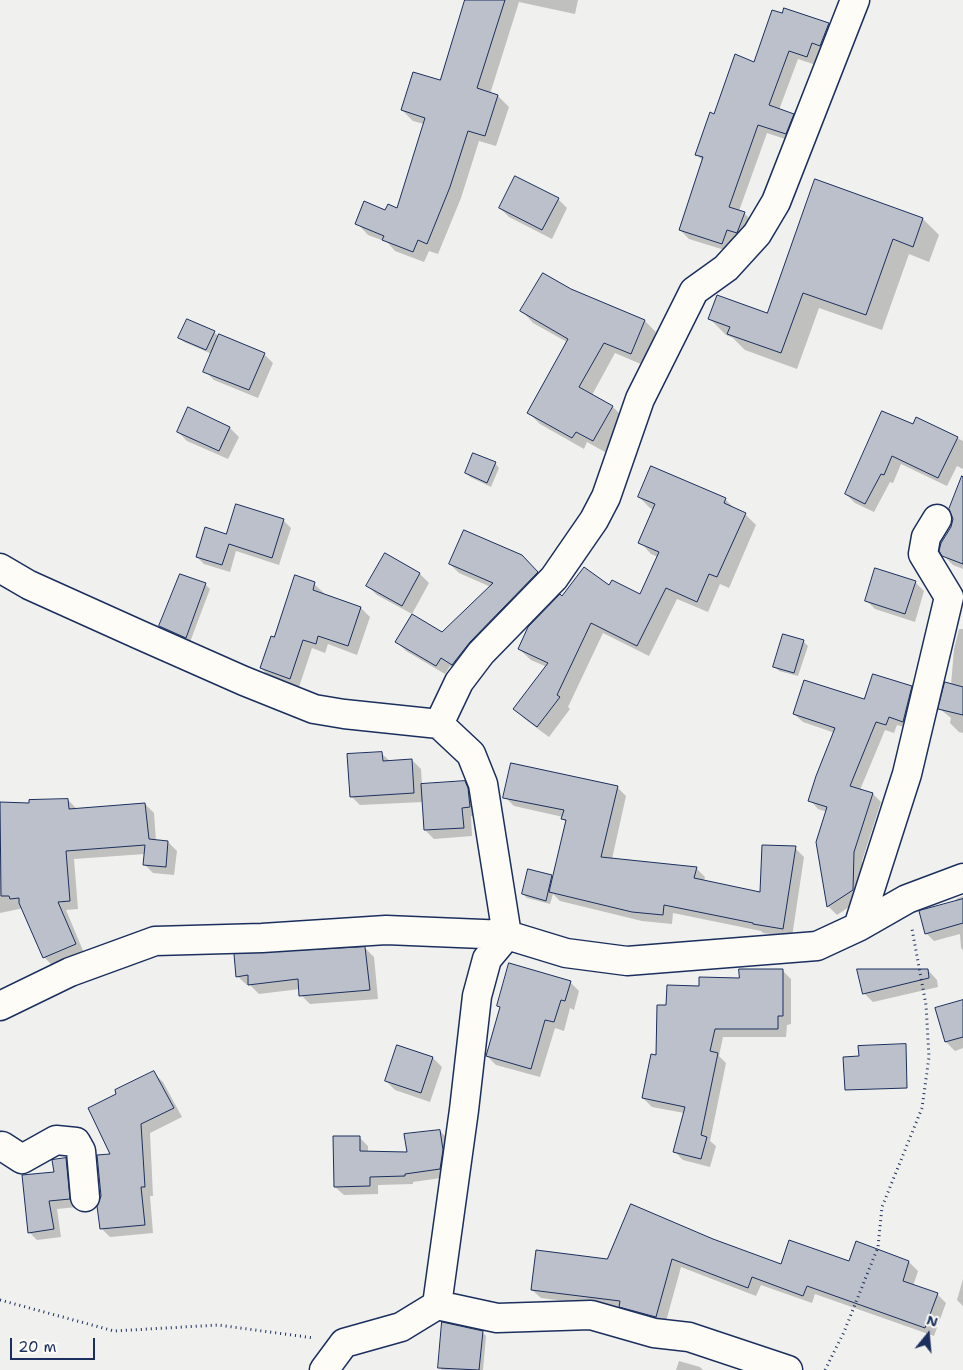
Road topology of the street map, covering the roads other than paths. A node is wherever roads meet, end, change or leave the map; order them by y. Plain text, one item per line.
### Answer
1 (855, 0) edge
2 (937, 519) dead end
3 (0, 568) edge
4 (439, 724) junction
5 (963, 878) edge
6 (858, 927) junction
7 (507, 935) junction
8 (0, 1006) edge
9 (1, 1143) edge
10 (85, 1197) dead end
11 (438, 1305) junction
12 (324, 1370) edge
13 (788, 1370) edge

1 - 4 street
2 - 6 street
3 - 4 street
4 - 7 street
5 - 6 street
6 - 7 street
7 - 8 street
7 - 11 street
9 - 10 street
11 - 12 street
11 - 13 street

